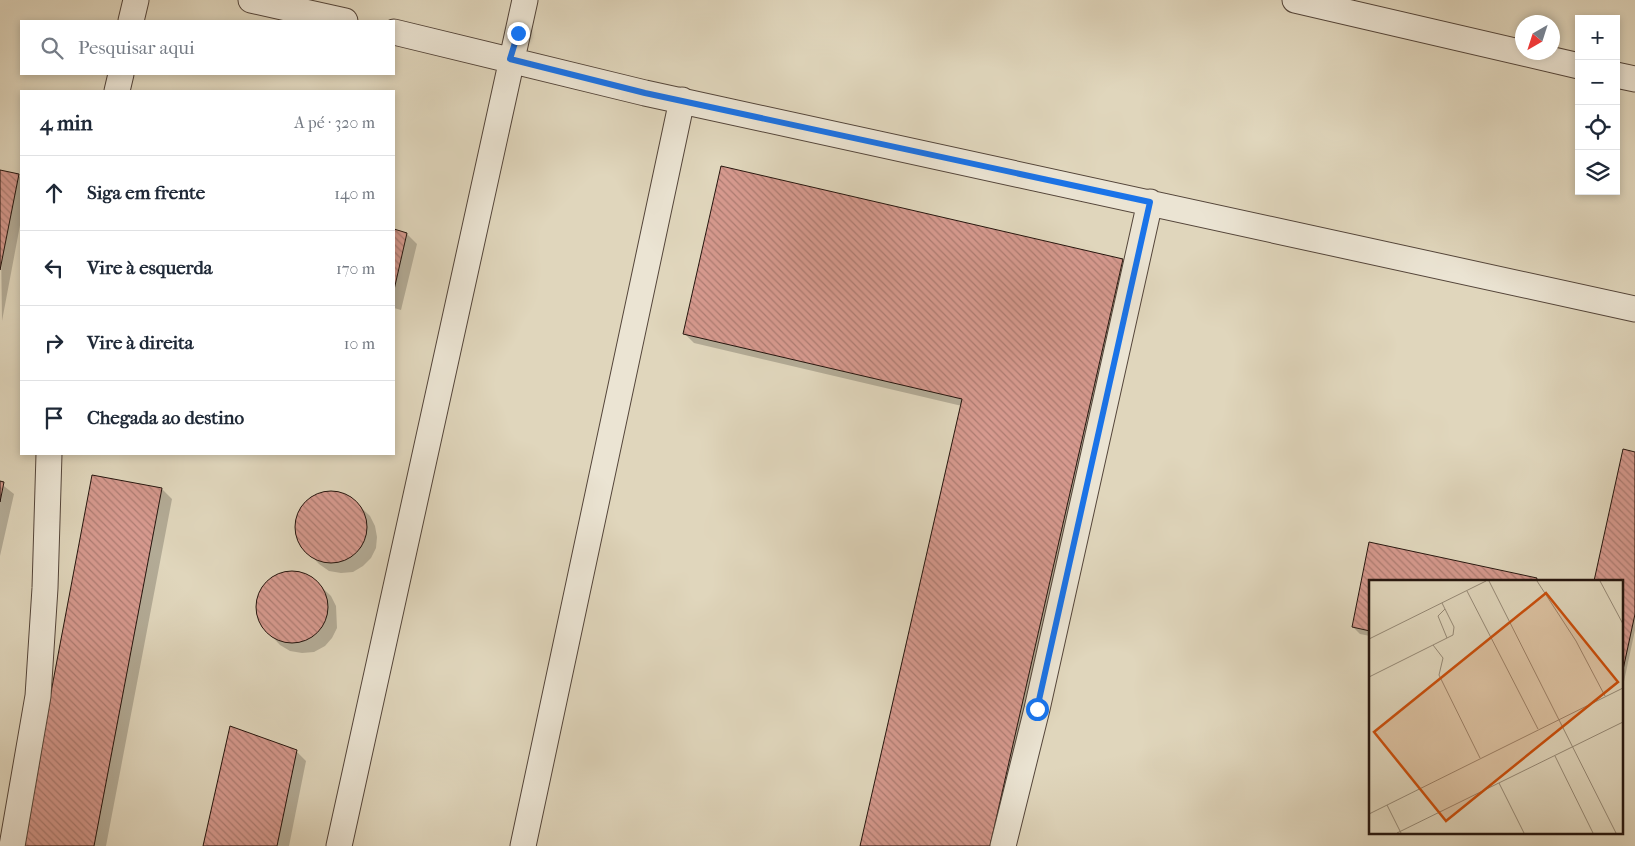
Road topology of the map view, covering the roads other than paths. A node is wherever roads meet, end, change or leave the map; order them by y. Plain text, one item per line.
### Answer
1 (136, 0) edge
2 (251, 0) edge
3 (524, 0) edge
4 (1295, 0) edge
5 (131, 20) edge
6 (341, 20) edge
7 (395, 32) edge
8 (510, 59) junction
9 (1575, 65) edge
10 (121, 75) edge
11 (1620, 76) edge
12 (1635, 79) edge
13 (117, 90) edge
14 (682, 100) junction
15 (1150, 202) junction
16 (1635, 309) edge
17 (49, 455) edge
18 (12, 846) edge
19 (339, 846) edge
20 (523, 846) edge
21 (1004, 846) edge

1 - 5 lane
2 - 6 lane
3 - 8 lane
4 - 9 lane
7 - 8 lane
8 - 14 lane
8 - 19 lane
10 - 13 lane
11 - 12 lane
14 - 15 lane
14 - 20 lane
15 - 16 lane
15 - 21 lane
17 - 18 lane

